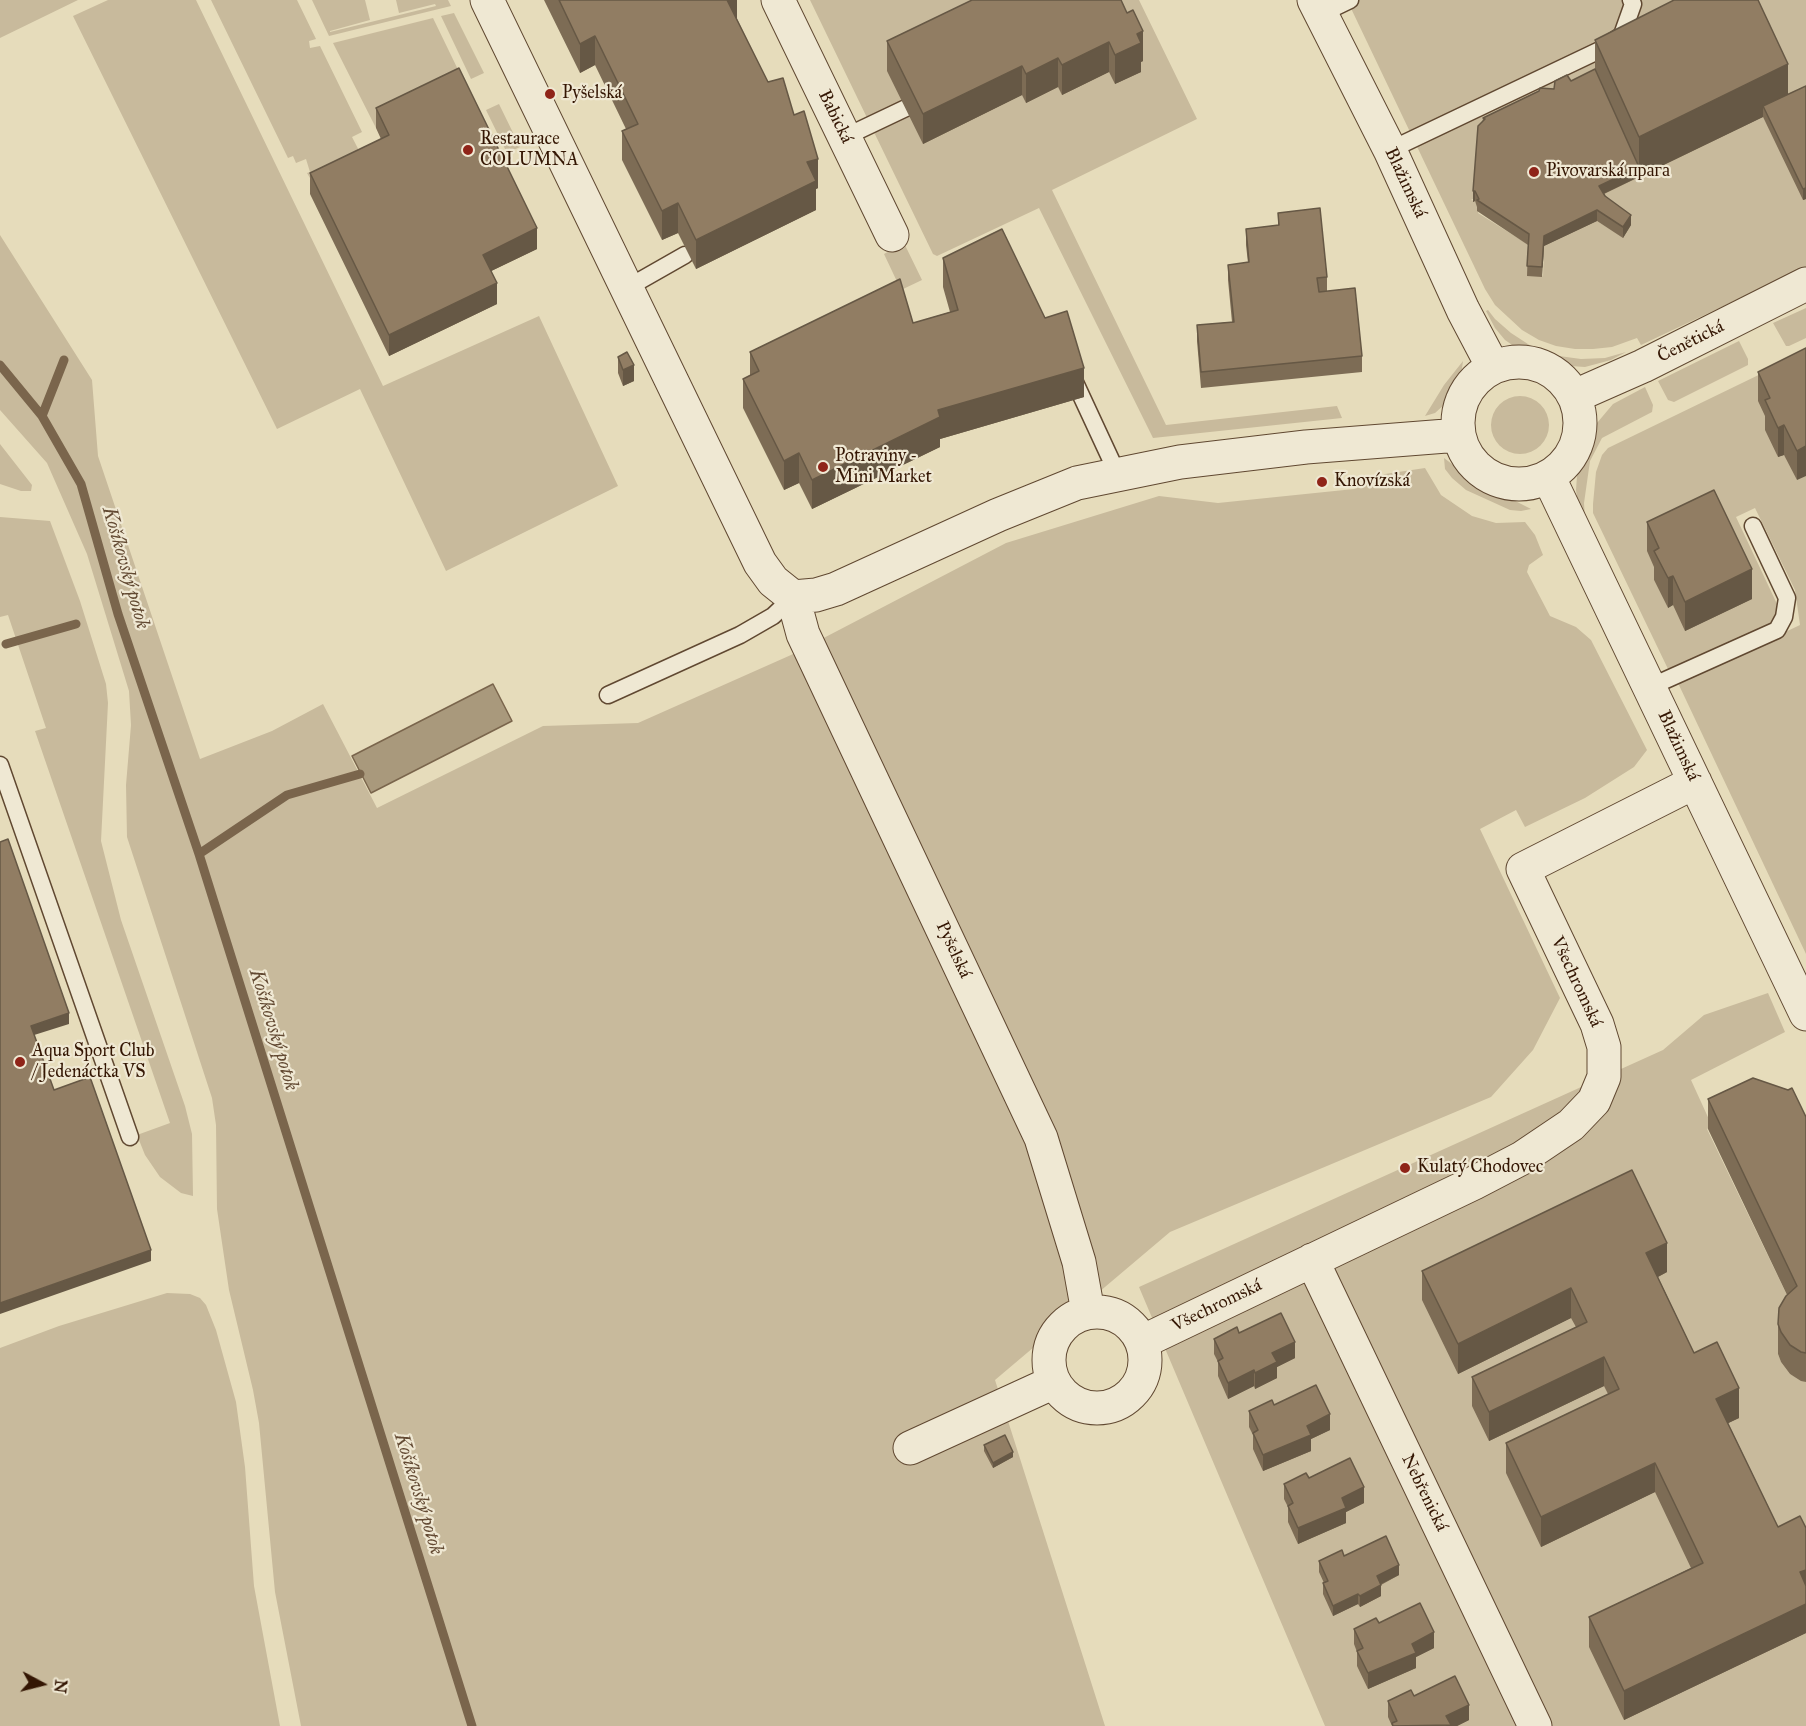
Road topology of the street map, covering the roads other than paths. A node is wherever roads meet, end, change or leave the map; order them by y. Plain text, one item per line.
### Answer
1 (487, 0) edge
2 (778, 0) edge
3 (1631, 0) edge
4 (1328, 5) edge
5 (906, 108) edge
6 (844, 137) junction
7 (1390, 150) junction
8 (892, 235) dead end
9 (685, 255) edge
10 (1806, 284) edge
11 (627, 288) junction
12 (1065, 360) edge
13 (1493, 367) junction
14 (1575, 396) junction
15 (1459, 435) junction
16 (1118, 475) junction
17 (1549, 478) junction
18 (1753, 526) dead end
19 (793, 597) junction
20 (1650, 687) junction
21 (608, 695) dead end
22 (0, 765) edge
23 (1695, 782) junction
24 (1806, 1014) edge
25 (130, 1137) dead end
26 (1312, 1260) junction
27 (1088, 1312) junction
28 (1142, 1342) junction
29 (1054, 1382) junction
30 (910, 1448) dead end
31 (1535, 1726) edge

1 - 11 street
2 - 6 street, Babická
3 - 7 lane
4 - 7 street, Blažimská
5 - 6 lane
6 - 8 street, Babická
7 - 13 street, Blažimská
9 - 11 lane
10 - 14 street, Čenětická
11 - 19 street
12 - 16 lane
13 - 14 street
13 - 15 street
14 - 17 street
15 - 16 street
15 - 17 street
16 - 19 street
17 - 20 street, Blažimská
18 - 20 lane
19 - 21 lane
19 - 27 street, Pyšelská
20 - 23 street, Blažimská
22 - 25 lane
23 - 24 street, Blažimská
23 - 26 street, Všechromská
26 - 28 street, Všechromská
26 - 31 street, Nebřenická
27 - 28 street
27 - 29 street
28 - 29 street
29 - 30 street

